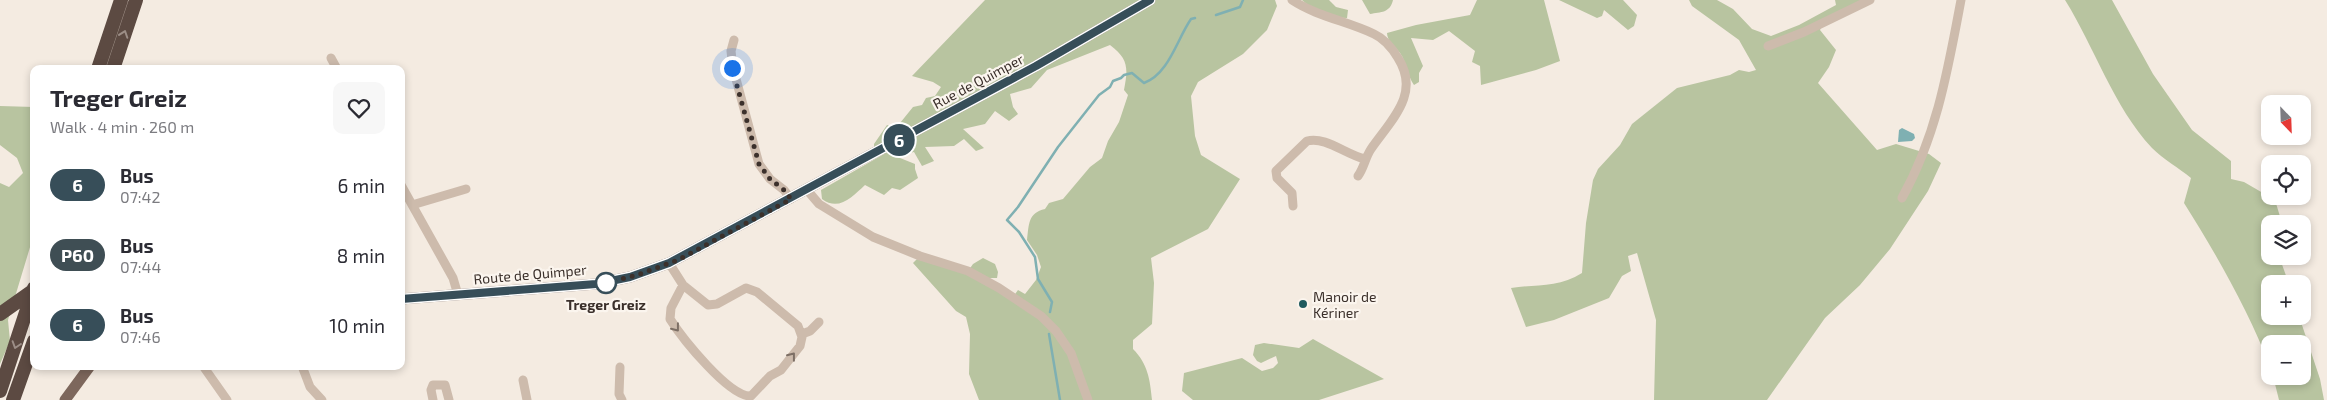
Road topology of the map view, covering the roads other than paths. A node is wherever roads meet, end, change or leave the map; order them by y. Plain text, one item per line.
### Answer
1 (121, 0) edge
2 (136, 0) edge
3 (1150, 0) edge
4 (1292, 0) edge
5 (1870, 0) edge
6 (1961, 0) edge
7 (734, 40) dead end
8 (1768, 46) dead end
9 (331, 58) dead end
10 (99, 65) edge
11 (114, 65) edge
12 (335, 65) edge
13 (1366, 159) junction
14 (1358, 176) dead end
15 (466, 189) dead end
16 (808, 190) junction
17 (405, 192) edge
18 (1902, 198) dead end
19 (791, 199) junction
20 (412, 205) junction
21 (1293, 206) dead end
22 (669, 263) junction
23 (683, 285) junction
24 (30, 294) edge
25 (458, 295) junction
26 (405, 299) edge
27 (30, 301) edge
28 (0, 314) edge
29 (819, 322) dead end
30 (802, 334) junction
31 (30, 352) edge
32 (620, 367) dead end
33 (206, 370) edge
34 (304, 370) edge
35 (82, 372) edge
36 (523, 380) dead end
37 (0, 391) edge
38 (13, 400) edge
39 (65, 400) edge
40 (227, 400) edge
41 (322, 400) edge
42 (433, 400) edge
43 (449, 400) edge
44 (526, 400) edge
45 (622, 400) edge
46 (1088, 400) edge

1 - 10 highway
11 -> 2 highway
3 - 16 main road, Rue de Quimper
4 - 13 street
5 - 8 street
6 - 18 street
7 - 19 street
9 - 12 street
13 - 14 street
13 - 21 street
15 - 20 street
16 - 19 main road, Rue de Quimper
16 - 46 street
17 - 20 street
19 - 22 main road, Route de Quimper
20 - 25 street
22 - 23 street
22 - 25 main road, Route de Quimper
23 - 30 street
23 -> 30 street
24 - 28 highway
25 - 26 main road, Route de Quimper
27 -> 37 highway
29 - 30 street
31 - 38 highway
32 - 45 street
33 - 40 street
34 - 41 street
35 - 39 main road
36 - 44 street
42 - 43 street

